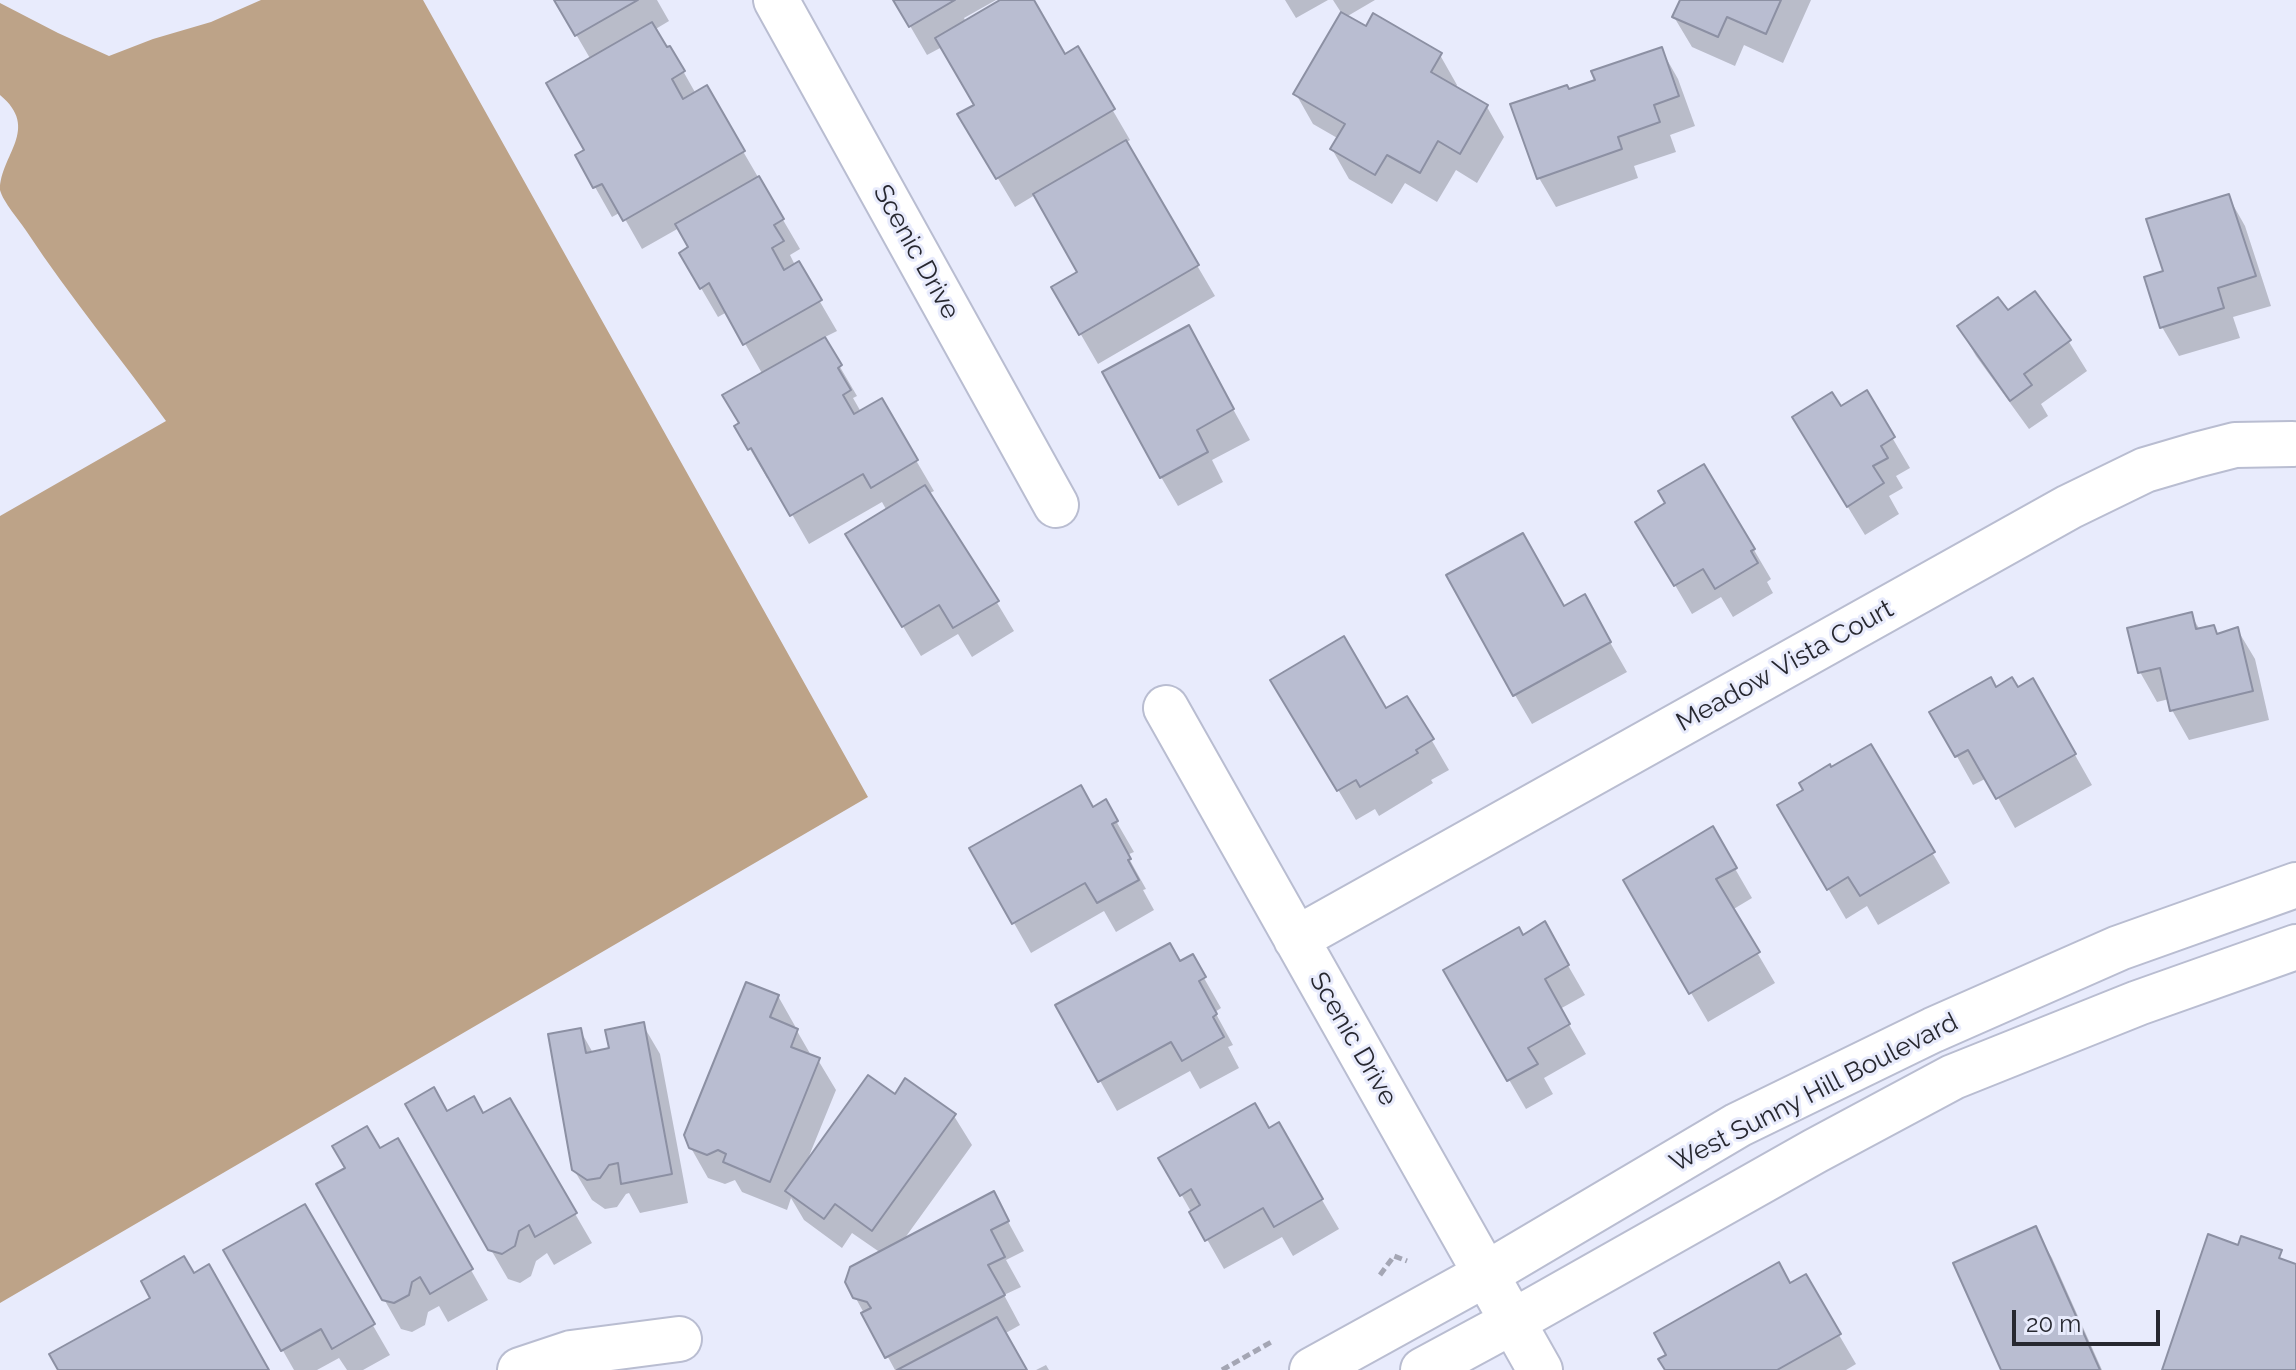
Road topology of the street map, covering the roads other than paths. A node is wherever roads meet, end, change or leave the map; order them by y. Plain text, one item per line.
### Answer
1 (776, 0) edge
2 (2292, 444) dead end
3 (1056, 505) dead end
4 (1166, 708) dead end
5 (2296, 885) edge
6 (1296, 939) junction
7 (2296, 947) edge
8 (1486, 1274) junction
9 (1512, 1322) junction
10 (679, 1339) dead end
11 (520, 1370) edge
12 (1312, 1370) edge
13 (1423, 1370) edge
14 (1540, 1370) edge

1 - 3 street, Scenic Drive
2 - 6 street, Meadow Vista Court
4 - 6 street, Scenic Drive
5 - 8 street, West Sunny Hill Boulevard
6 - 8 street, Scenic Drive
7 - 9 street, West Sunny Hill Boulevard
8 - 9 street, Scenic Drive
8 - 12 street, West Sunny Hill Boulevard
9 - 13 street, West Sunny Hill Boulevard
9 - 14 street, Scenic Drive
10 - 11 street

